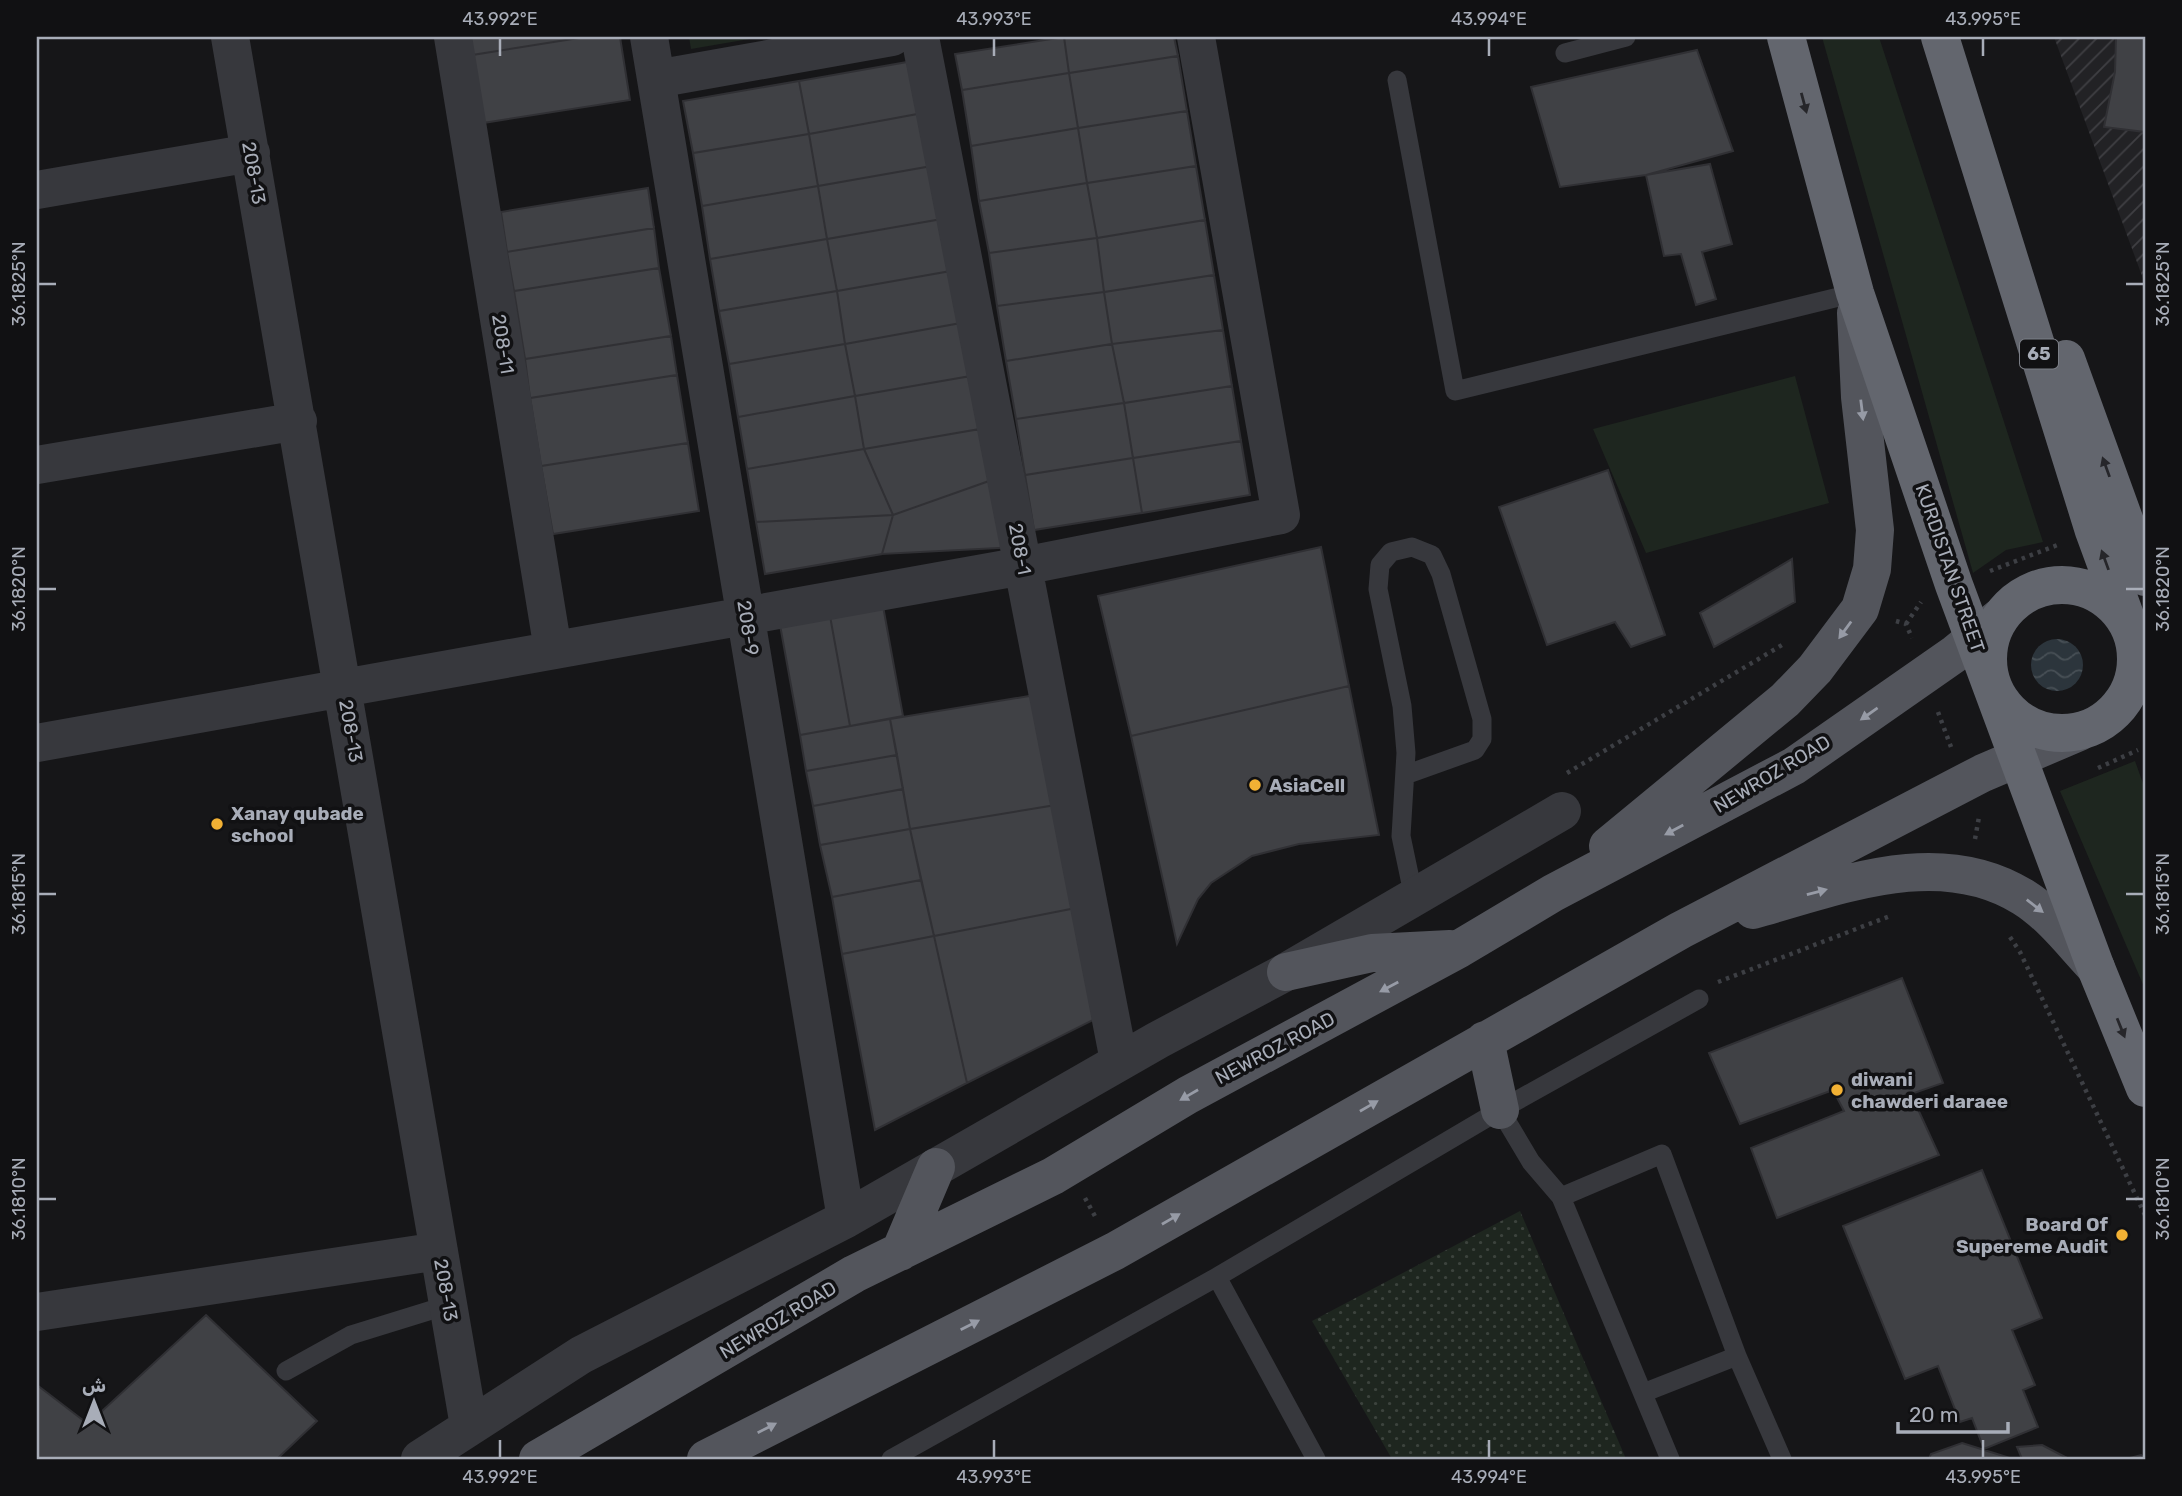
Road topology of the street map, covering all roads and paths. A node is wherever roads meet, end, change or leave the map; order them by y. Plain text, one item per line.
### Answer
1 (230, 37) edge
2 (453, 37) edge
3 (649, 37) edge
4 (892, 37) edge
5 (920, 37) edge
6 (1196, 37) edge
7 (1626, 37) edge
8 (1786, 37) edge
9 (1941, 37) edge
10 (1565, 53) dead end
11 (656, 79) junction
12 (1397, 80) dead end
13 (251, 153) junction
14 (37, 190) edge
15 (1855, 293) junction
16 (298, 421) junction
17 (37, 465) edge
18 (2065, 542) dead end
19 (1023, 566) junction
20 (1979, 575) dead end
21 (2145, 577) edge
22 (1921, 602) dead end
23 (746, 616) junction
24 (1884, 617) dead end
25 (1906, 624) junction
26 (1987, 628) junction
27 (1915, 649) dead end
28 (553, 650) junction
29 (2139, 653) edge
30 (344, 688) junction
31 (1993, 690) junction
32 (1934, 701) dead end
33 (2079, 732) junction
34 (37, 743) edge
35 (1952, 749) dead end
36 (2018, 757) junction
37 (1405, 775) junction
38 (1562, 811) dead end
39 (1979, 819) dead end
40 (1975, 841) dead end
41 (1553, 892) junction
42 (1414, 898) junction
43 (1903, 913) dead end
44 (2002, 929) dead end
45 (1681, 930) junction
46 (1459, 949) junction
47 (2096, 968) junction
48 (1286, 972) junction
49 (1705, 992) joint
50 (1485, 1040) junction
51 (1119, 1062) junction
52 (2145, 1088) edge
53 (1500, 1110) junction
54 (936, 1167) junction
55 (1561, 1198) junction
56 (2145, 1215) edge
57 (846, 1219) junction
58 (439, 1251) junction
59 (900, 1252) junction
60 (1217, 1277) junction
61 (448, 1305) junction
62 (37, 1312) edge
63 (1737, 1356) junction
64 (286, 1371) dead end
65 (1643, 1393) junction
66 (469, 1426) junction
67 (420, 1459) edge
68 (538, 1459) edge
69 (706, 1459) edge
70 (891, 1459) edge
71 (1317, 1459) edge
72 (1670, 1459) edge
73 (1782, 1459) edge

1 - 13 street, 208-13
2 - 28 street, 208-11
3 - 11 street, 208-9
4 - 11 street
5 - 19 street, 208-1
6 - 19 street
7 - 10 lane
8 -> 15 highway, KURDISTAN STREET
21 -> 9 highway, 65
29 -> 9 highway, 65
11 - 23 street, 208-9
12 - 15 lane
13 - 14 street
13 - 16 street, 208-13
15 - 26 highway, KURDISTAN STREET
15 -> 41 main road
16 - 17 street
16 - 30 street, 208-13
18 - 20 path
19 - 23 street
19 - 51 street, 208-1
22 - 25 path
23 - 28 street
23 - 57 street, 208-9
24 - 25 path
25 - 27 path
26 - 29 highway
26 - 31 highway
26 -> 41 main road, NEWROZ ROAD
28 - 30 street
29 - 33 highway
30 - 34 street
30 - 58 street, 208-13
31 - 33 highway
31 - 36 highway
32 - 35 path
33 - 36 main road
36 - 45 main road
36 - 47 highway
37 - 37 lane
37 - 42 lane
38 - 42 street
39 - 40 path
41 - 46 main road, NEWROZ ROAD
42 - 48 street
43 - 49 path
44 - 56 path
45 -> 47 main road
45 - 50 main road
46 - 48 main road
46 -> 59 main road, NEWROZ ROAD
47 -> 52 highway
48 - 51 street
49 - 53 lane
50 - 53 main road
69 -> 50 main road
51 - 54 street
53 - 55 lane
53 - 60 lane
54 - 57 street
54 - 59 main road
55 - 63 lane
55 - 65 lane
57 - 66 street
58 - 61 street, 208-13
58 - 62 street
59 - 68 main road, NEWROZ ROAD
60 - 70 lane
60 - 71 lane
61 - 64 lane
61 - 66 street, 208-13
63 - 65 lane
63 - 73 lane
65 - 72 lane
66 - 67 street

